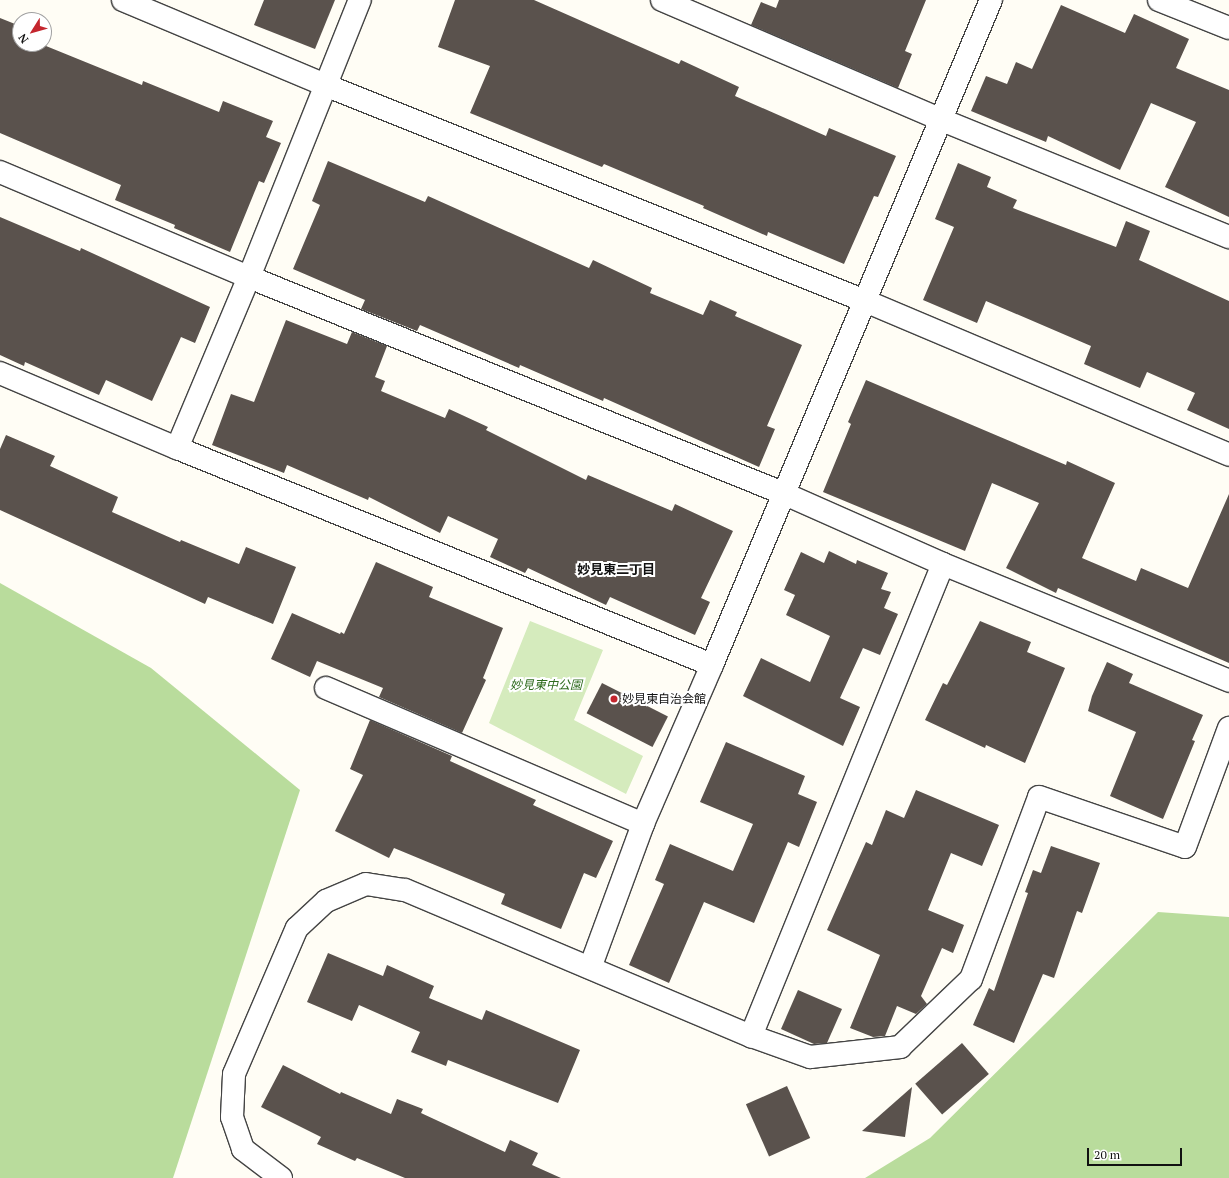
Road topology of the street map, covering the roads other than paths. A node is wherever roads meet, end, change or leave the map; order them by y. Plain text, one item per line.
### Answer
1 (123, 0) edge
2 (360, 0) edge
3 (662, 0) edge
4 (991, 0) edge
5 (1159, 0) edge
6 (1229, 28) edge
7 (325, 85) junction
8 (942, 120) junction
9 (0, 172) edge
10 (1229, 237) edge
11 (249, 277) junction
12 (865, 301) junction
13 (0, 373) edge
14 (177, 448) junction
15 (1229, 454) edge
16 (785, 494) junction
17 (943, 564) junction
18 (712, 665) junction
19 (1229, 681) edge
20 (326, 688) dead end
21 (1229, 728) edge
22 (643, 824) junction
23 (590, 968) junction
24 (752, 1036) junction
25 (281, 1178) edge

1 - 7 street
2 - 7 street
3 - 8 street
4 - 8 street
5 - 6 street
7 - 11 street
7 - 12 street
8 - 10 street
8 - 12 street
9 - 11 street
11 - 14 street
11 - 16 street
12 - 15 street
12 - 16 street
13 - 14 street
14 - 18 street
16 - 17 street
16 - 18 street
17 - 19 street
17 - 24 street
18 - 22 street
20 - 22 street
21 - 24 street
22 - 23 street
23 - 24 street
23 - 25 street

